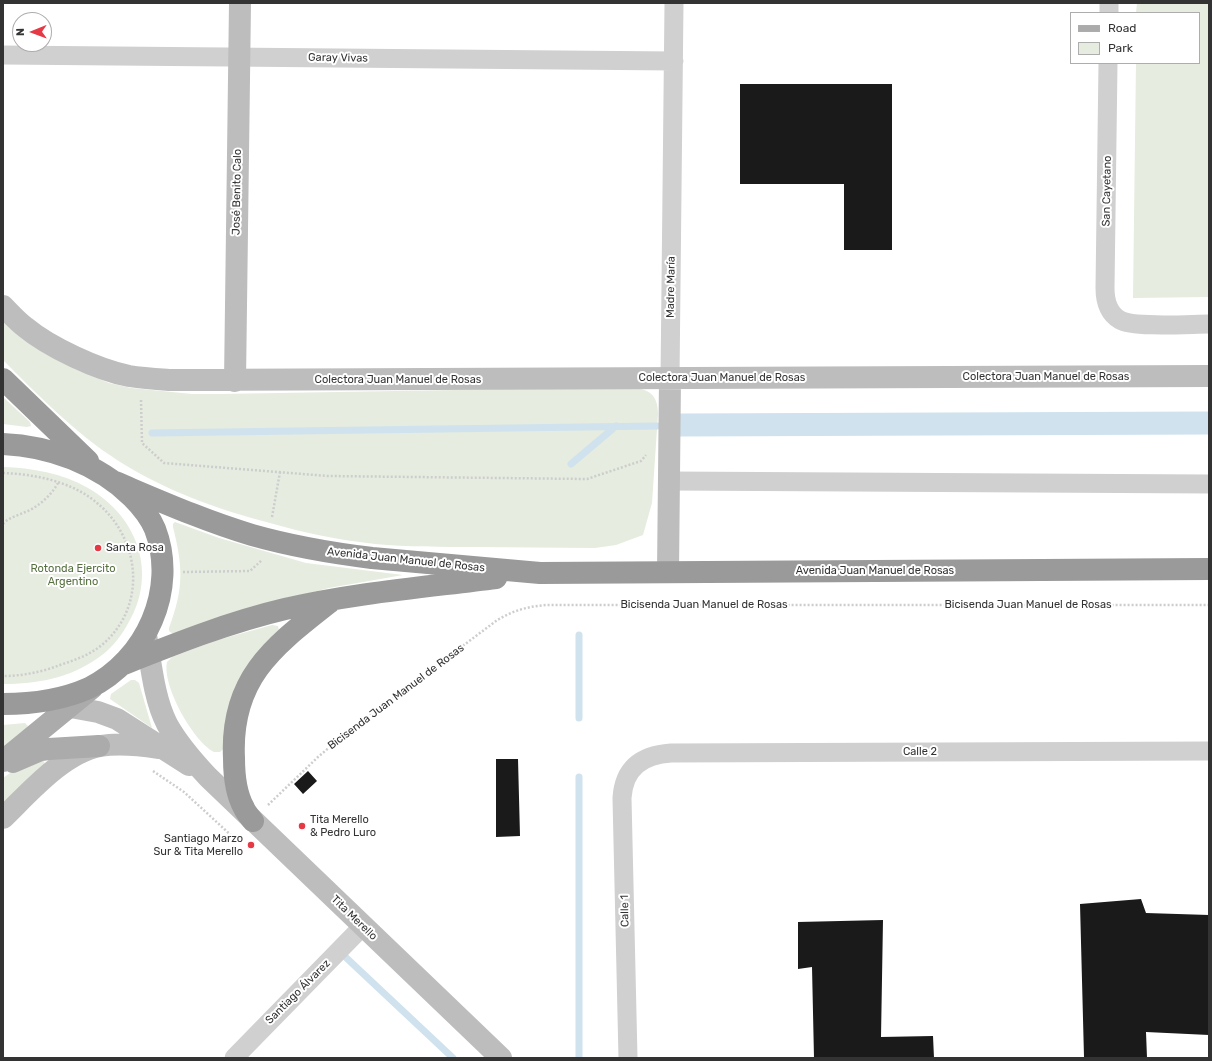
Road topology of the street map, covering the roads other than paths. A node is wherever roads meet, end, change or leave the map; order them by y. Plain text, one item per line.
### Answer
1 (240, 3) edge
2 (674, 3) edge
3 (3, 55) edge
4 (239, 58) junction
5 (674, 61) junction
6 (1108, 64) edge
7 (3, 306) edge
8 (1209, 324) edge
9 (1209, 376) edge
10 (3, 379) edge
11 (670, 379) junction
12 (235, 381) junction
13 (3, 444) edge
14 (108, 478) junction
15 (669, 481) junction
16 (1209, 484) edge
17 (1209, 569) edge
18 (668, 572) junction
19 (540, 573) junction
20 (333, 600) junction
21 (148, 644) junction
22 (102, 680) junction
23 (40, 701) junction
24 (3, 704) edge
25 (69, 707) junction
26 (98, 746) junction
27 (164, 749) junction
28 (1209, 751) edge
29 (3, 761) edge
30 (634, 766) joint
31 (3, 767) edge
32 (208, 778) junction
33 (3, 818) edge
34 (253, 820) junction
35 (363, 926) junction
36 (234, 1058) edge
37 (501, 1058) edge
38 (628, 1058) edge

1 - 4 street, José Benito Calo
2 - 5 street, Madre María
3 - 4 street, Garay Vivas
4 - 5 street, Garay Vivas
4 - 12 street, José Benito Calo
5 - 11 street, Madre María
6 - 8 street, San Cayetano
7 - 12 street, Colectora Juan Manuel de Rosas
9 - 11 street, Colectora Juan Manuel de Rosas
10 - 14 highway
11 - 12 street, Colectora Juan Manuel de Rosas
11 - 15 street, Madre María
13 - 14 highway
14 - 19 highway, Avenida Juan Manuel de Rosas
14 - 21 highway
15 - 16 street
15 - 18 street, Madre María
17 - 18 highway, Avenida Juan Manuel de Rosas
18 - 19 highway, Avenida Juan Manuel de Rosas
19 - 20 highway, Avenida Juan Manuel de Rosas
20 - 21 highway, Avenida Juan Manuel de Rosas
20 - 34 highway
21 - 22 highway, Avenida Juan Manuel de Rosas
21 - 32 street, Tita Merello
22 - 23 highway, Avenida Juan Manuel de Rosas
22 - 25 main road
23 - 24 highway, Avenida Juan Manuel de Rosas
23 - 25 street, Tita Merello
25 - 27 street, Tita Merello
25 - 29 main road
26 - 27 street
26 - 31 main road
26 - 33 street
27 - 32 street, Tita Merello
28 - 30 street, Calle 2
30 - 38 street, Calle 1
32 - 34 street, Tita Merello
34 - 35 street, Tita Merello
35 - 36 street, Santiago Álvarez
35 - 37 street, Tita Merello

